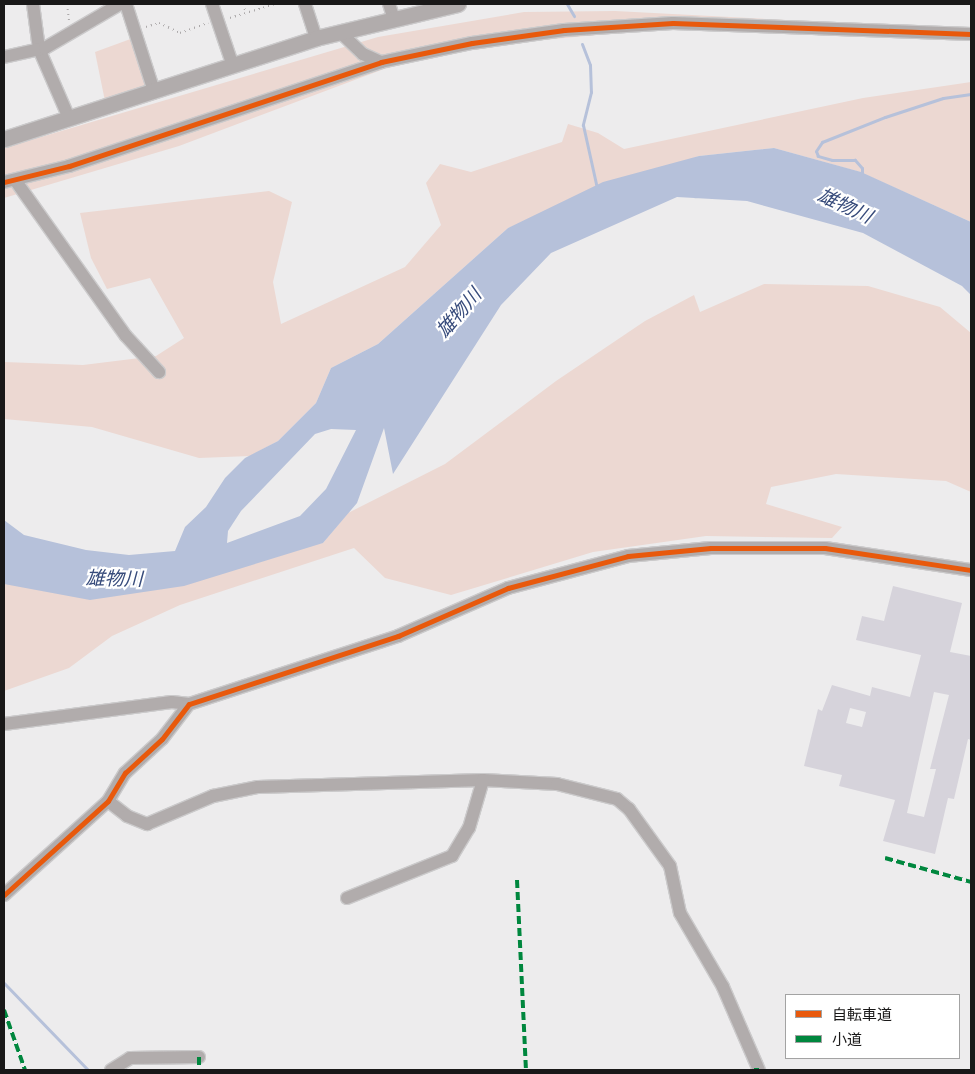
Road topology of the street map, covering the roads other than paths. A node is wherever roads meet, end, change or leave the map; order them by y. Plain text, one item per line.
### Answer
1 (33, 4) edge
2 (120, 4) edge
3 (126, 4) edge
4 (212, 4) edge
5 (305, 4) edge
6 (389, 4) edge
7 (458, 4) edge
8 (394, 19) junction
9 (340, 32) junction
10 (971, 34) edge
11 (316, 38) junction
12 (39, 49) junction
13 (4, 57) edge
14 (381, 62) junction
15 (233, 66) junction
16 (154, 91) junction
17 (69, 118) junction
18 (4, 140) edge
19 (9, 181) edge
20 (159, 372) dead end
21 (971, 570) edge
22 (189, 704) junction
23 (4, 724) edge
24 (483, 780) junction
25 (108, 801) junction
26 (4, 895) edge
27 (347, 898) dead end
28 (199, 1057) dead end
29 (112, 1070) edge
30 (759, 1070) edge

1 - 12 street
2 - 12 street
3 - 16 street
4 - 15 street
5 - 11 street
6 - 8 street
7 - 8 street
8 - 9 street
9 - 11 street
9 - 14 street
10 - 14 street
11 - 15 street
12 - 13 street
12 - 17 street
14 - 19 street
15 - 16 street
16 - 17 street
17 - 18 street
19 - 20 street
21 - 22 street
22 - 23 street
22 - 25 street
24 - 25 street
24 - 27 street
24 - 30 street
25 - 26 street
28 - 29 street

